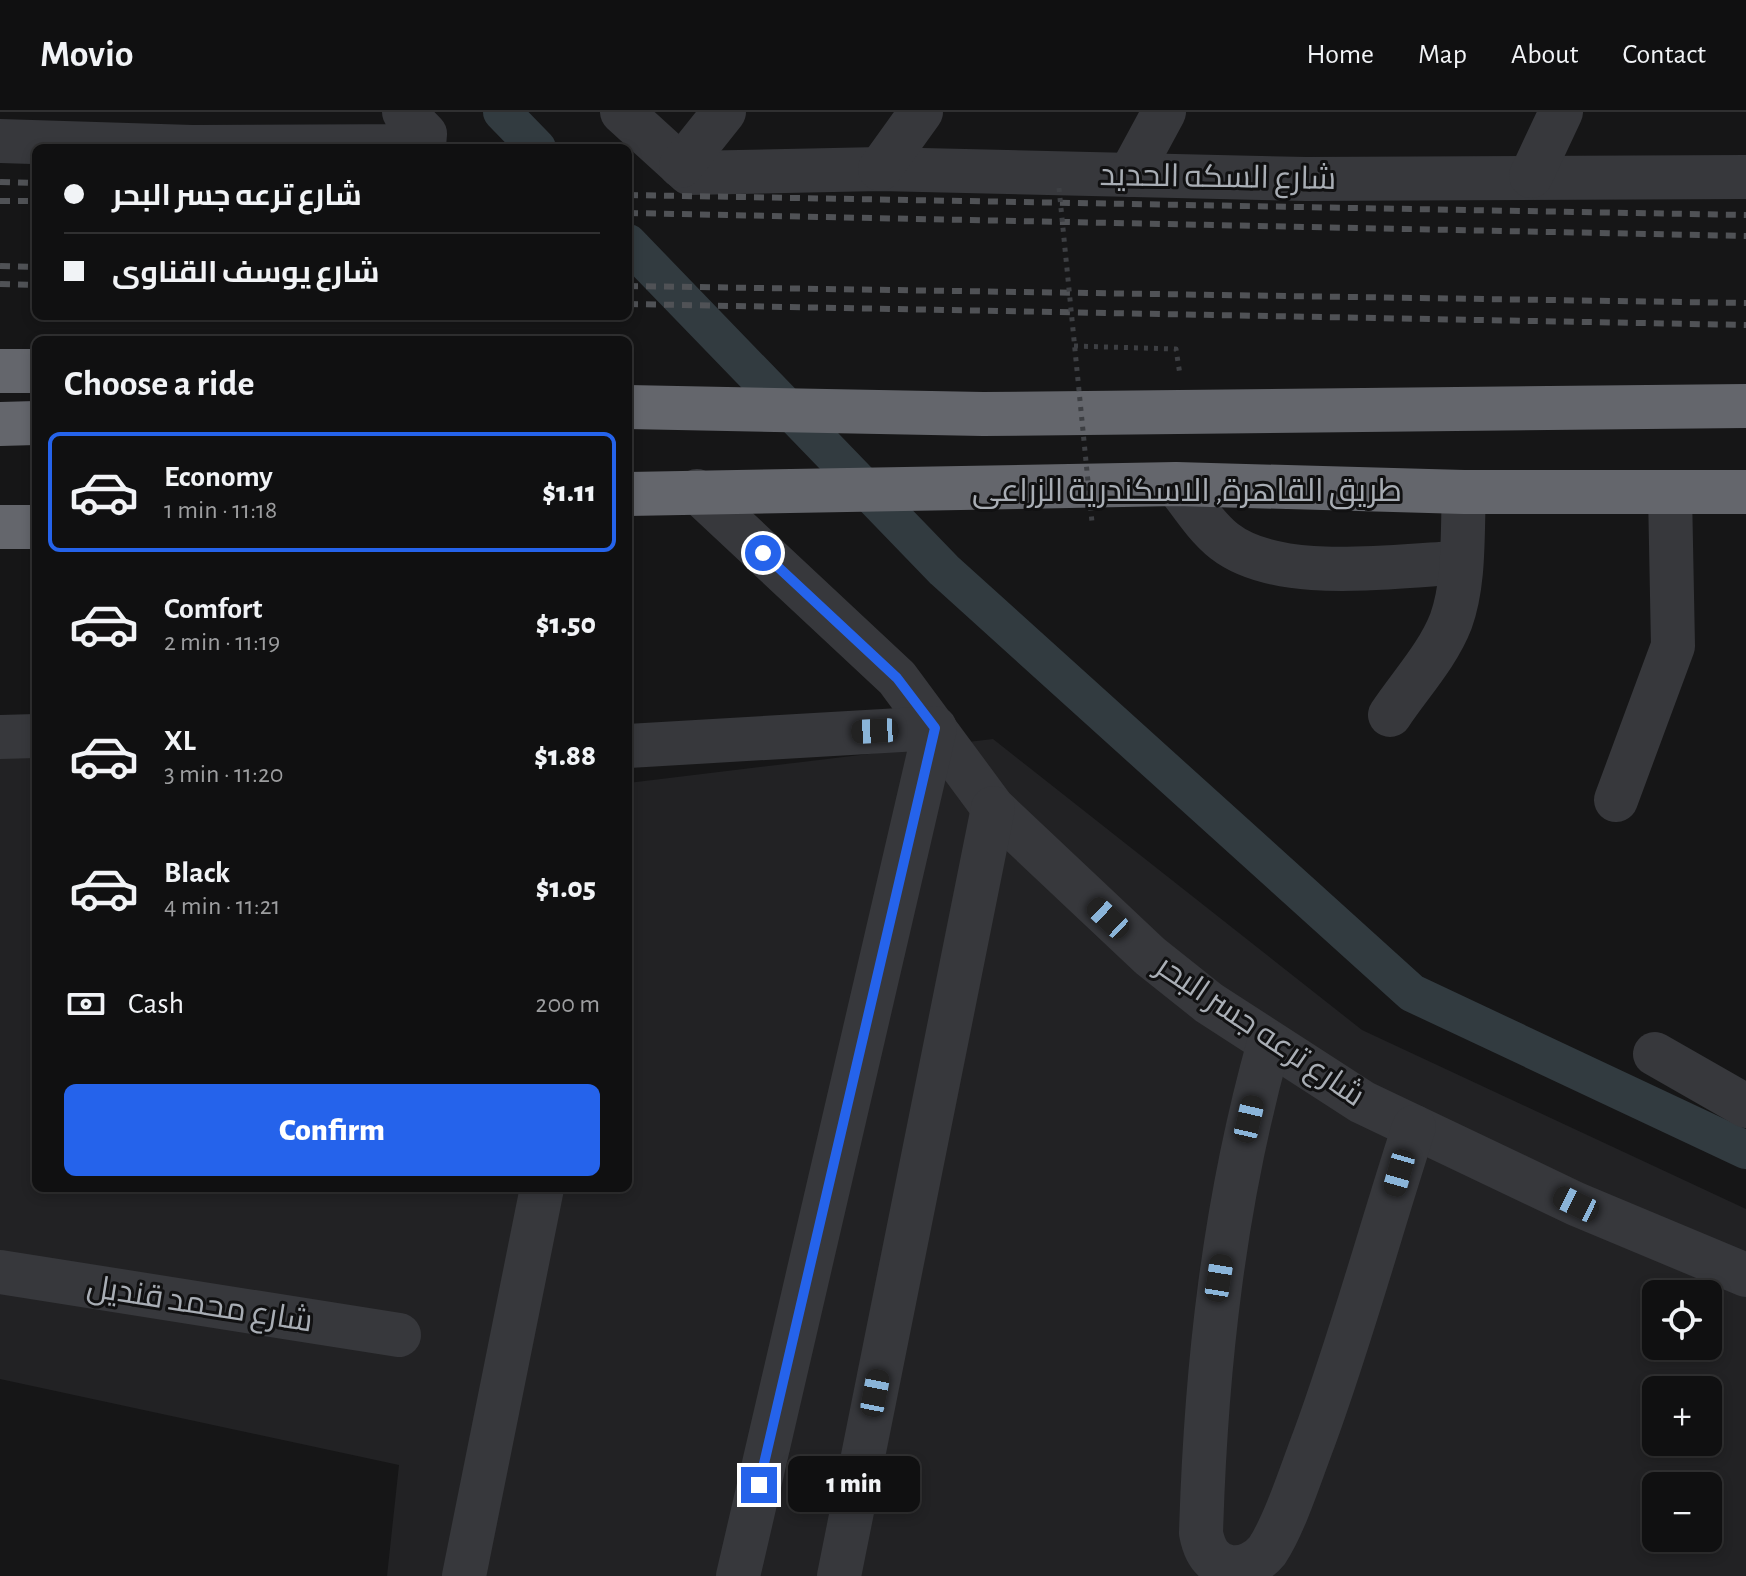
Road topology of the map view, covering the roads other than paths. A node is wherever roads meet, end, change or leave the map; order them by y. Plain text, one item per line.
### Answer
1 (622, 112) edge
2 (724, 112) edge
3 (921, 112) edge
4 (1164, 112) edge
5 (1561, 112) edge
6 (55, 127) edge
7 (197, 129) edge
8 (0, 141) edge
9 (383, 144) edge
10 (880, 169) junction
11 (685, 170) junction
12 (1130, 175) junction
13 (1531, 176) junction
14 (1746, 177) edge
15 (0, 371) edge
16 (32, 371) edge
17 (643, 406) edge
18 (1746, 406) edge
19 (32, 423) edge
20 (0, 424) edge
21 (1176, 484) junction
22 (697, 491) junction
23 (1464, 492) junction
24 (1746, 492) edge
25 (1670, 493) junction
26 (632, 494) edge
27 (0, 527) edge
28 (32, 527) edge
29 (1460, 563) junction
30 (1390, 715) dead end
31 (935, 728) junction
32 (32, 736) edge
33 (0, 737) edge
34 (632, 754) edge
35 (1616, 800) dead end
36 (993, 808) junction
37 (1269, 1043) junction
38 (1655, 1054) dead end
39 (1746, 1106) edge
40 (1414, 1127) junction
41 (541, 1192) edge
42 (0, 1272) edge
43 (1746, 1275) edge
44 (399, 1335) dead end
45 (464, 1576) edge
46 (738, 1576) edge
47 (839, 1576) edge

1 - 11 street
2 - 11 street
3 - 10 street
4 - 12 street
5 - 13 street
6 - 7 street
6 - 8 street
7 - 9 street
10 - 11 street, شارع السكه الحديد
10 - 12 street, شارع السكه الحديد
12 - 13 street, شارع السكه الحديد
13 - 14 street, شارع السكه الحديد
15 - 16 highway
17 - 18 highway
19 - 20 highway
21 - 22 highway, طريق القاهرة, الاسكندرية الزراعى
21 - 23 highway, طريق القاهرة, الاسكندرية الزراعى
21 - 29 street
22 - 26 highway, طريق القاهرة, الاسكندرية الزراعى
22 - 31 street, شارع ترعه جسر البحر
23 - 25 highway, طريق القاهرة, الاسكندرية الزراعى
23 - 29 street
24 - 25 highway, طريق القاهرة, الاسكندرية الزراعى
25 - 35 street
27 - 28 highway
29 - 30 street
31 - 34 street
31 - 36 street, شارع ترعه جسر البحر
31 - 46 street
32 - 33 street
36 - 37 street, شارع ترعه جسر البحر
36 - 47 street
37 - 40 street, شارع ترعه جسر البحر
37 - 40 street
38 - 39 street
40 - 43 street, شارع ترعه جسر البحر
41 - 45 street
42 - 44 street, شارع محمد قنديل

